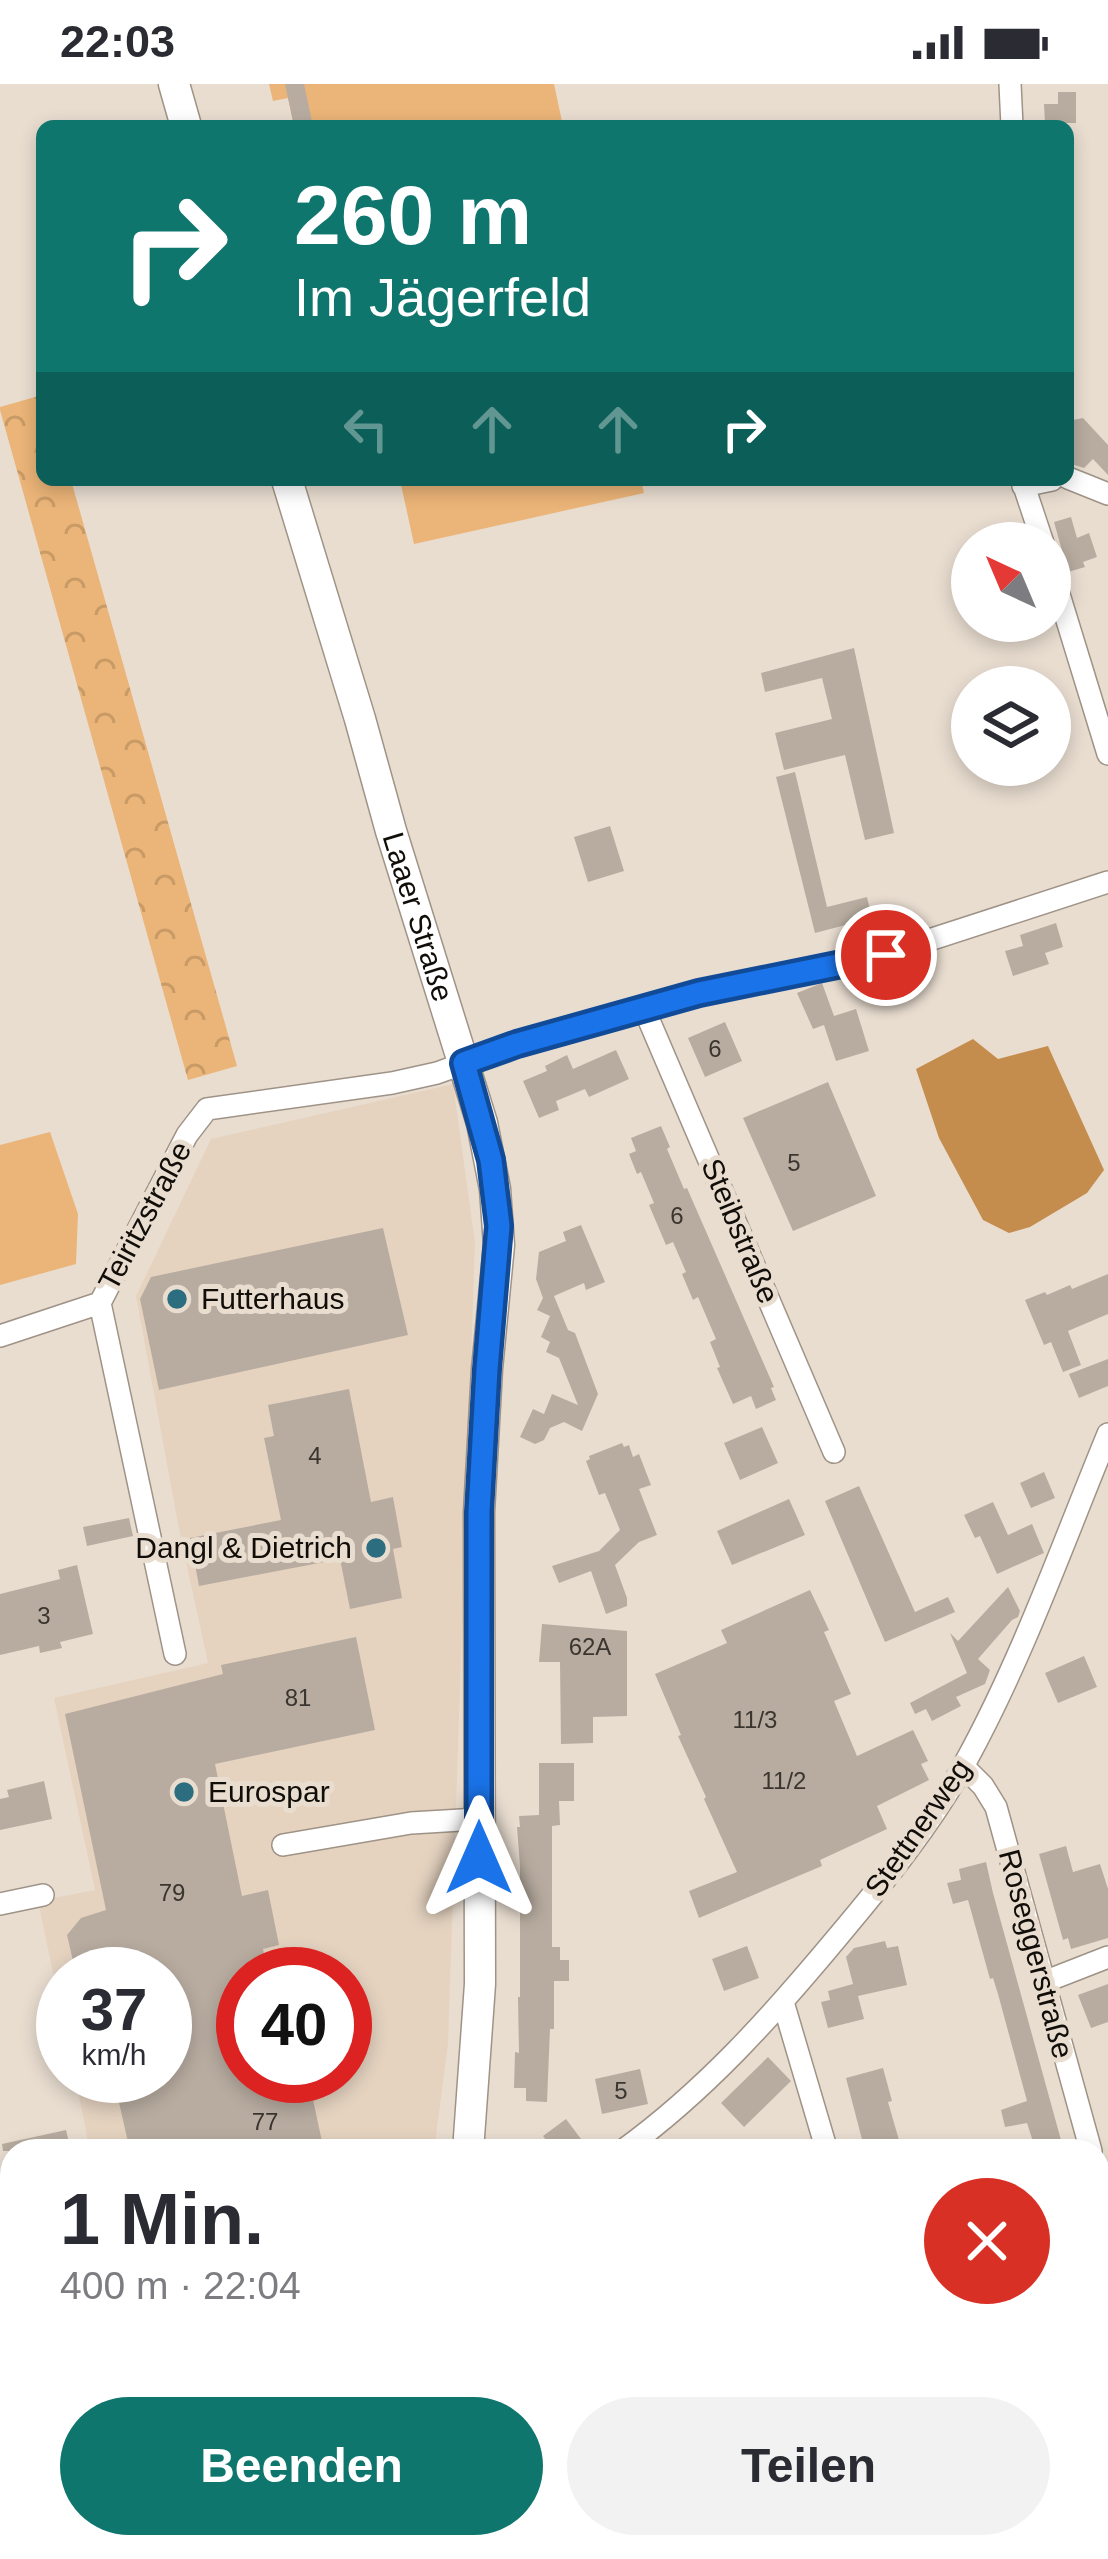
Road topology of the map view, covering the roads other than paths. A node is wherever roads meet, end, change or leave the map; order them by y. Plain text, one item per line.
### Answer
1 (174, 84) edge
2 (1010, 84) edge
3 (184, 120) edge
4 (1012, 120) edge
5 (1074, 480) edge
6 (289, 486) edge
7 (1023, 486) edge
8 (1108, 494) edge
9 (1035, 522) edge
10 (1071, 623) edge
11 (1102, 708) edge
12 (1108, 754) edge
13 (1108, 882) edge
14 (645, 1010) junction
15 (464, 1063) junction
16 (100, 1303) junction
17 (0, 1336) edge
18 (1108, 1433) edge
19 (835, 1452) dead end
20 (175, 1654) dead end
21 (964, 1766) junction
22 (478, 1819) junction
23 (284, 1845) dead end
24 (43, 1895) dead end
25 (0, 1904) edge
26 (1108, 1957) edge
27 (1043, 1982) junction
28 (783, 2002) junction
29 (469, 2139) edge
30 (637, 2139) edge
31 (823, 2139) edge
32 (1087, 2139) edge

1 - 3 street
2 - 4 street
5 - 8 street
6 - 15 street, Laaer Straße
7 - 9 street
10 - 11 street
11 - 12 street
13 - 14 street
14 - 15 street
14 - 19 street, Steibstraße
15 - 16 street, Teiritzstraße
15 - 22 street, Laaer Straße
16 - 17 street
16 - 20 street, Teiritzstraße
18 - 21 street, Stettnerweg
21 - 27 street, Roseggerstraße
21 - 28 street, Stettnerweg
22 - 23 street
22 - 29 street, Laaer Straße
24 - 25 street
26 - 27 street
27 - 32 street, Roseggerstraße
28 - 30 street, Stettnerweg
28 - 31 street

